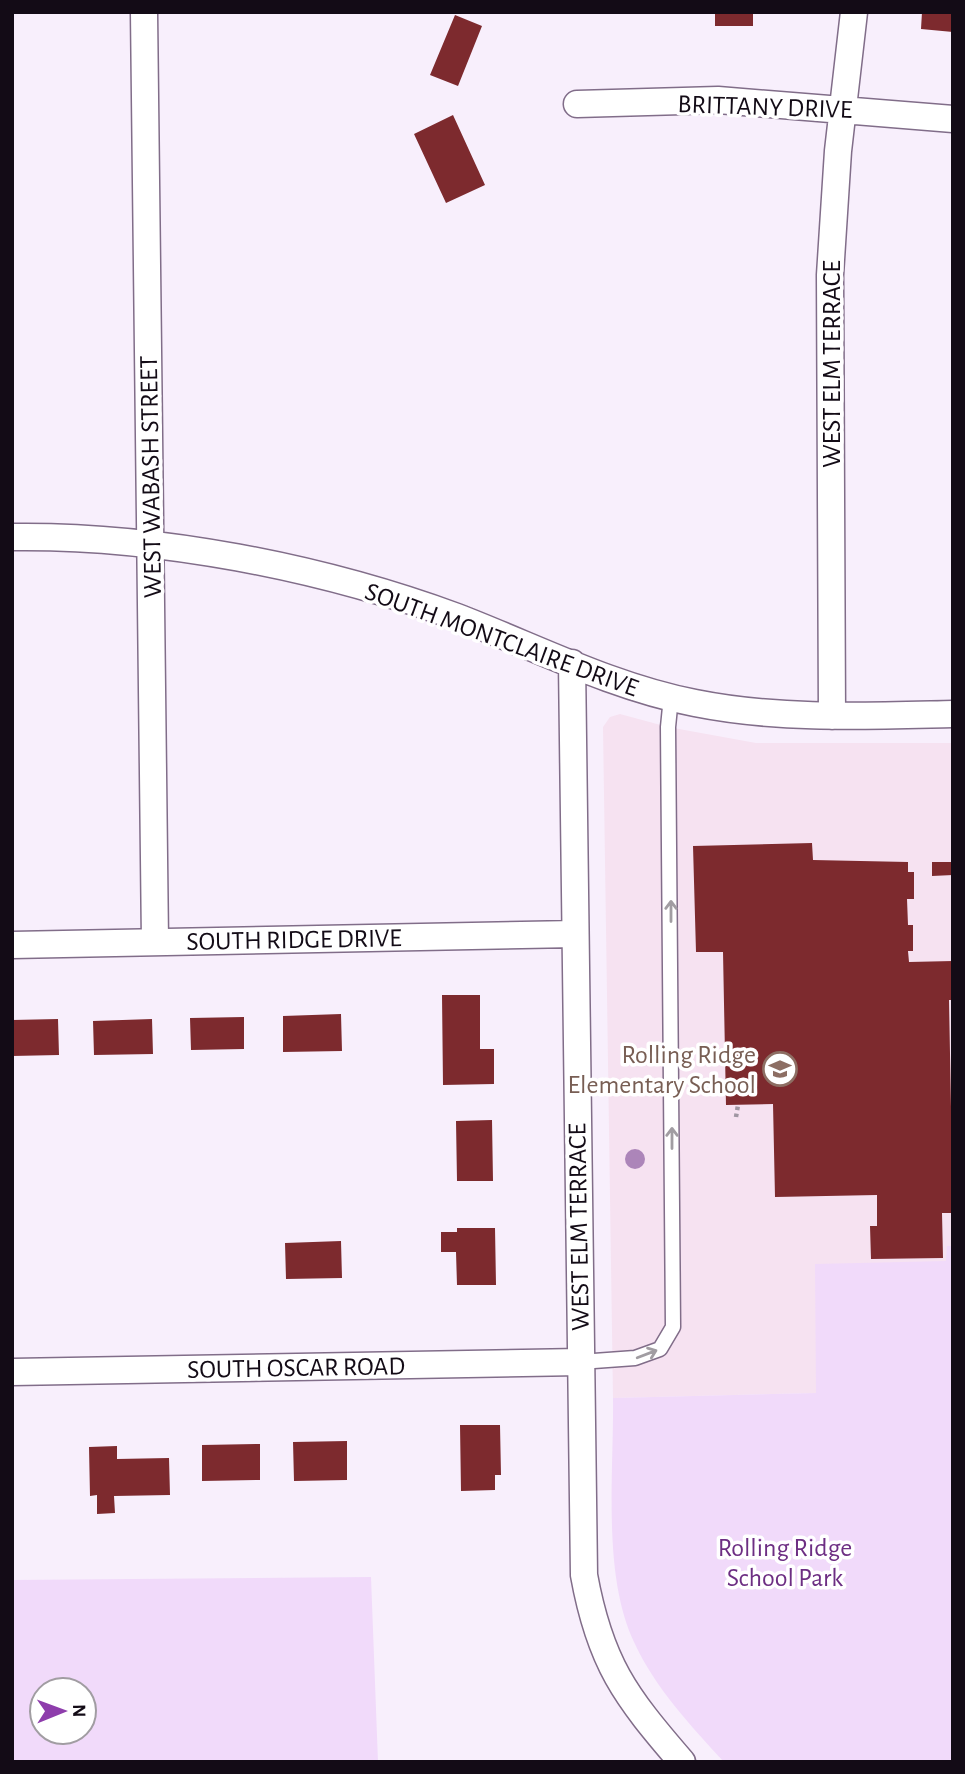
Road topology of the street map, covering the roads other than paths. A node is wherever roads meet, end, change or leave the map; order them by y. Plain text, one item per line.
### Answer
1 (145, 12) edge
2 (854, 12) edge
3 (577, 104) dead end
4 (842, 108) junction
5 (953, 119) edge
6 (12, 537) edge
7 (151, 544) junction
8 (572, 663) junction
9 (671, 697) junction
10 (953, 714) edge
11 (832, 716) junction
12 (575, 934) junction
13 (155, 942) junction
14 (12, 945) edge
15 (580, 1362) junction
16 (12, 1372) edge
17 (682, 1762) edge

1 - 7 street, WEST WABASH STREET
2 - 4 street, WEST ELM TERRACE
3 - 4 street, BRITTANY DRIVE
4 - 5 street, BRITTANY DRIVE
4 - 11 street, WEST ELM TERRACE
6 - 7 street, SOUTH MONTCLAIRE DRIVE
7 - 8 street, SOUTH MONTCLAIRE DRIVE
7 - 13 street, WEST WABASH STREET
8 - 9 street, SOUTH MONTCLAIRE DRIVE
8 - 12 street, WEST ELM TERRACE
9 - 11 street, SOUTH MONTCLAIRE DRIVE
15 -> 9 lane
10 - 11 street, SOUTH MONTCLAIRE DRIVE
12 - 13 street, SOUTH RIDGE DRIVE
12 - 15 street, WEST ELM TERRACE
13 - 14 street, SOUTH RIDGE DRIVE
15 - 16 street, SOUTH OSCAR ROAD
15 - 17 street, WEST ELM TERRACE

